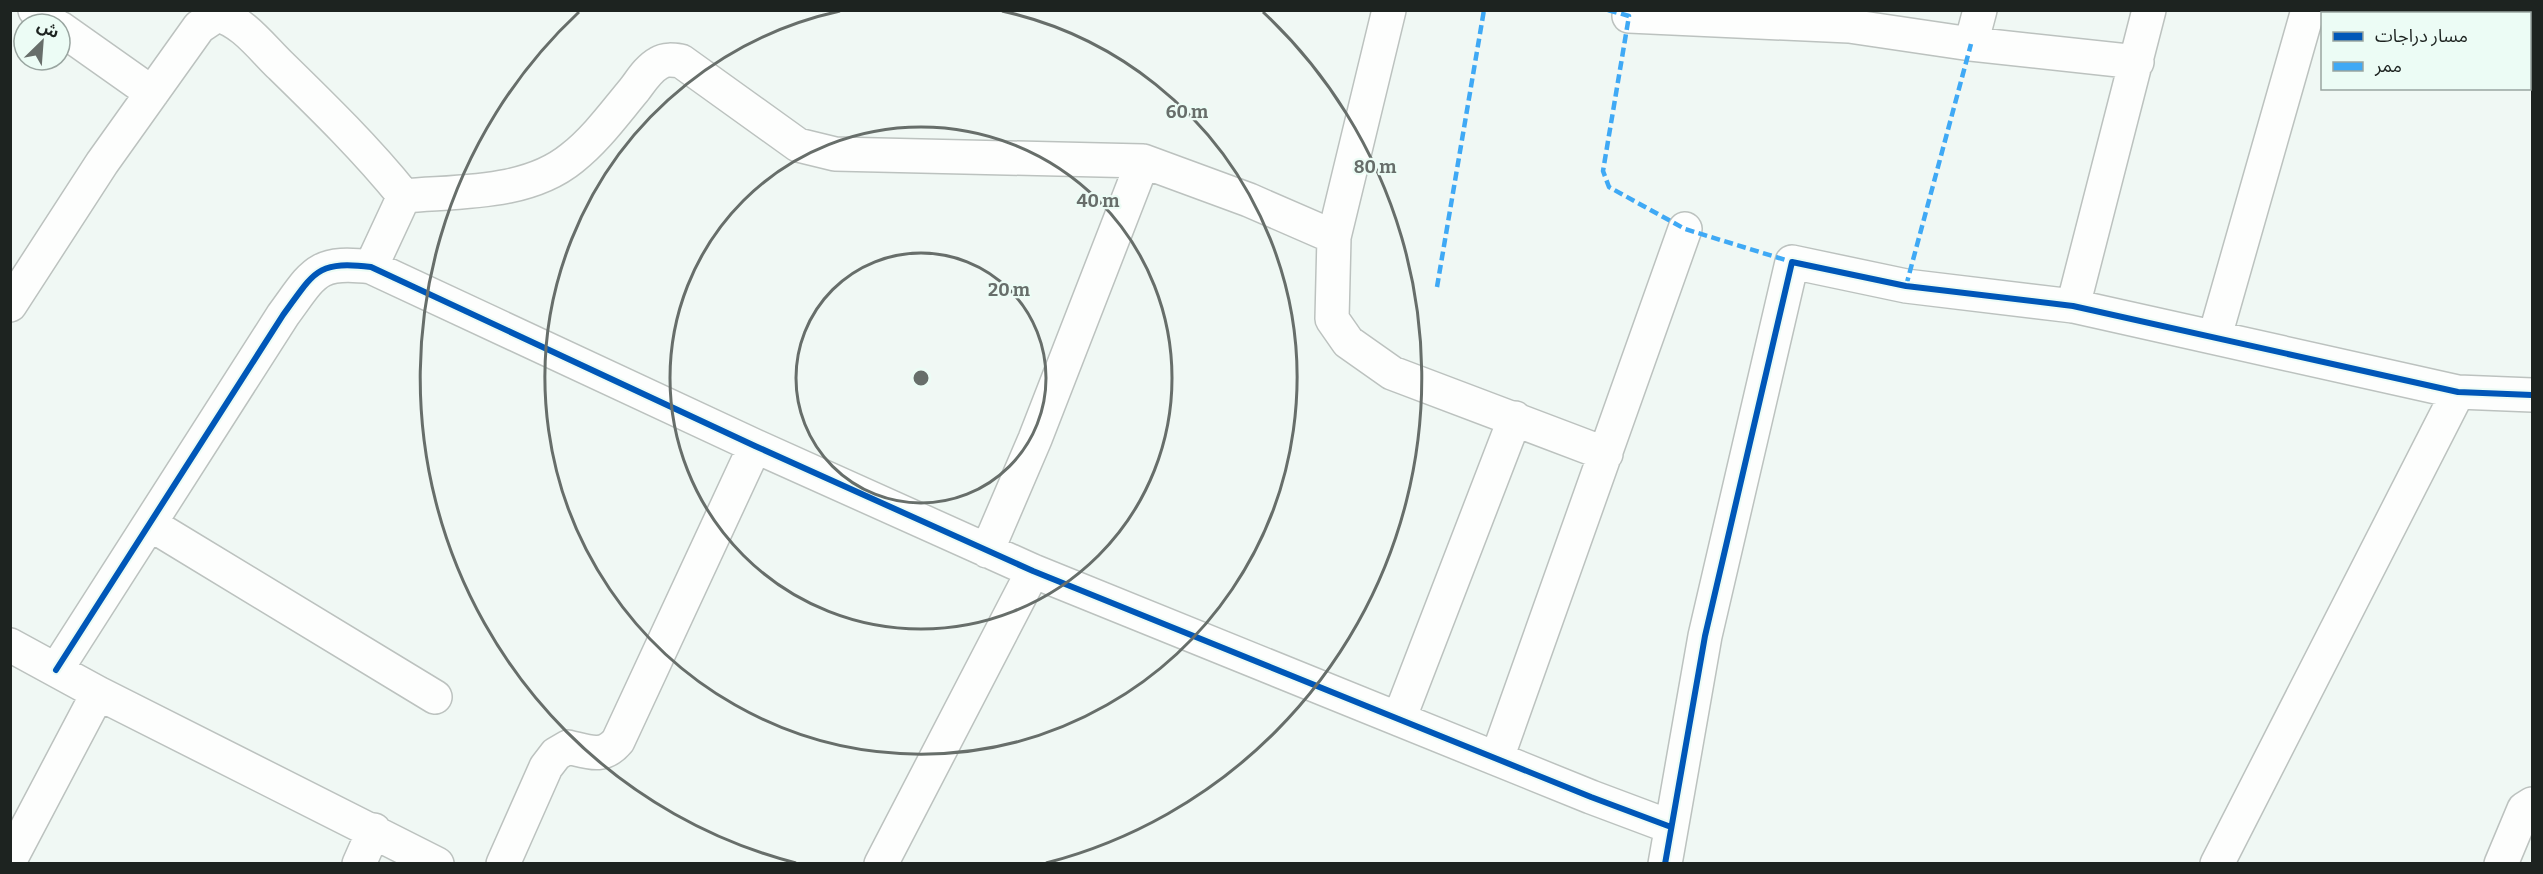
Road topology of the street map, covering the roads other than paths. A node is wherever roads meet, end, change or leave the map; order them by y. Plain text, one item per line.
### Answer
1 (1389, 10) edge
2 (1980, 10) edge
3 (2149, 10) edge
4 (2308, 10) edge
5 (1629, 16) dead end
6 (1851, 18) edge
7 (72, 36) edge
8 (1971, 44) junction
9 (2138, 62) junction
10 (152, 93) junction
11 (1143, 161) junction
12 (404, 196) junction
13 (1685, 230) dead end
14 (1334, 237) junction
15 (371, 267) junction
16 (10, 305) edge
17 (2073, 306) junction
18 (2215, 336) junction
19 (2458, 392) junction
20 (2532, 395) edge
21 (1515, 418) junction
22 (755, 446) junction
23 (1606, 454) junction
24 (150, 524) junction
25 (987, 551) junction
26 (1033, 571) junction
27 (10, 645) edge
28 (56, 670) junction
29 (98, 693) junction
30 (435, 697) dead end
31 (1399, 719) junction
32 (1497, 758) junction
33 (2532, 804) edge
34 (1671, 827) junction
35 (374, 830) junction
36 (10, 860) edge
37 (359, 864) edge
38 (437, 864) edge
39 (503, 864) edge
40 (881, 864) edge
41 (1665, 864) edge
42 (2217, 864) edge
43 (2501, 864) edge

1 - 14 street
2 - 8 street
3 - 9 street
4 - 18 street
5 - 6 street
6 - 8 street
7 - 10 street
8 - 9 street
9 - 17 street
10 - 12 street
10 - 16 street
11 - 12 street
11 - 14 street
11 - 25 street
12 - 15 street
13 - 23 street
14 - 21 street
15 - 22 street
15 - 24 street
17 - 18 street
17 - 34 street
18 - 19 street
19 - 20 street
19 - 42 street
21 - 23 street
21 - 31 street
22 - 25 street
22 - 39 street
23 - 32 street
24 - 28 street
24 - 30 street
25 - 26 street
26 - 31 street
26 - 40 street
27 - 28 street
28 - 29 street
29 - 35 street
29 - 36 street
31 - 32 street
32 - 34 street
33 - 43 street
34 - 41 street
35 - 37 street
35 - 38 street

